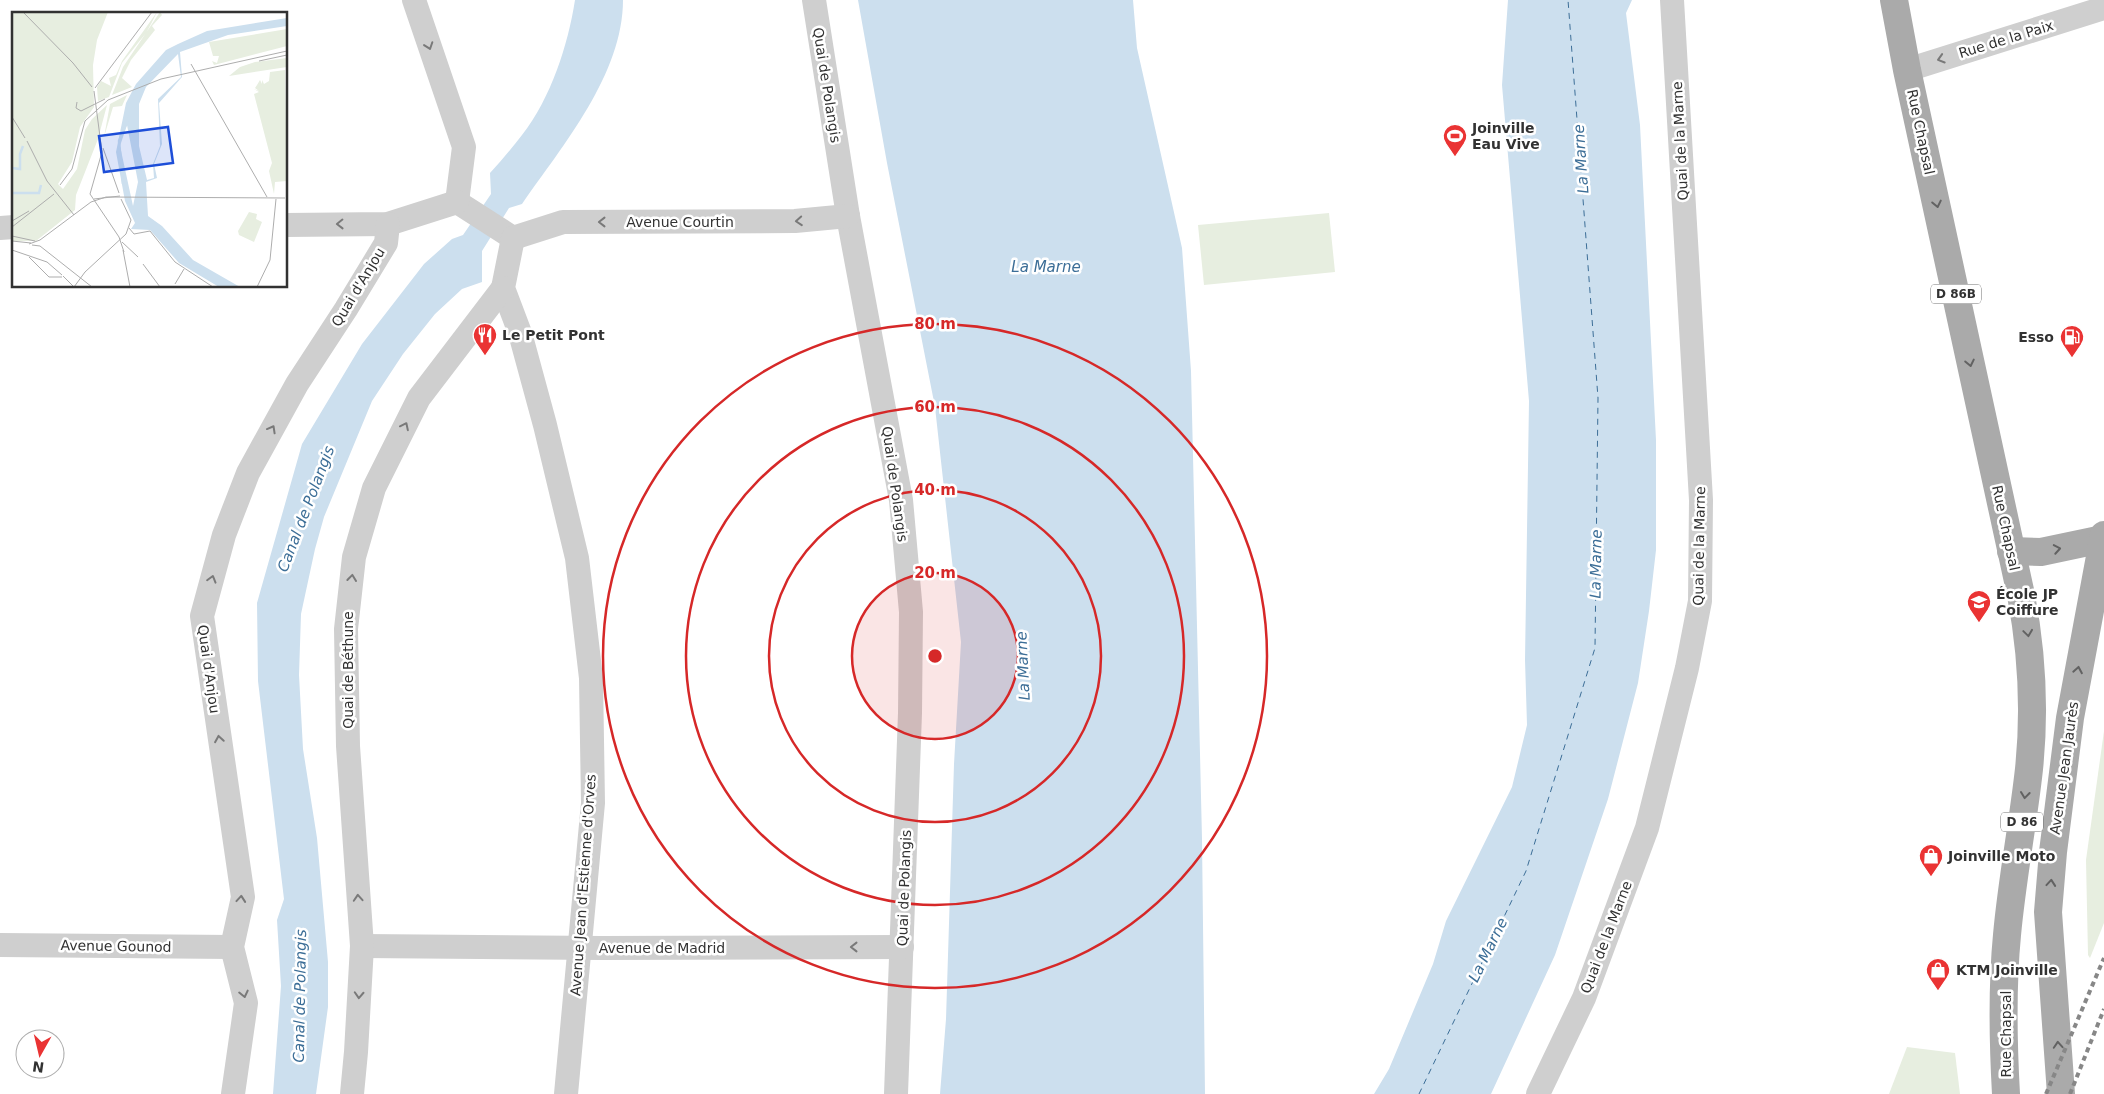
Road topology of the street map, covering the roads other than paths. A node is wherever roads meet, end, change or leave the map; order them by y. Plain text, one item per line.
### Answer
1 (414, 0) edge
2 (814, 0) edge
3 (1672, 0) edge
4 (1885, 0) edge
5 (1894, 0) edge
6 (2104, 8) edge
7 (1900, 37) junction
8 (1907, 70) junction
9 (457, 202) junction
10 (848, 216) junction
11 (388, 224) junction
12 (288, 225) edge
13 (514, 238) junction
14 (503, 288) junction
15 (2103, 537) edge
16 (2011, 551) junction
17 (0, 945) edge
18 (362, 946) junction
19 (232, 947) junction
20 (902, 947) junction
21 (580, 948) junction
22 (233, 1094) edge
23 (352, 1094) edge
24 (566, 1094) edge
25 (896, 1094) edge
26 (1538, 1094) edge
27 (2006, 1094) edge
28 (2061, 1094) edge

1 -> 9 street
2 - 10 street, Quai de Polangis
3 - 26 street, Quai de la Marne
4 - 7 main road
5 - 7 main road, Rue Chapsal / D 86B
6 -> 8 street, Rue de la Paix
7 - 8 main road, Rue Chapsal / D 86B
8 -> 16 main road, Rue Chapsal / D 86B
9 - 11 street
9 - 13 street
10 -> 13 street, Avenue Courtin
10 - 20 street, Quai de Polangis
11 -> 12 street
19 -> 11 street, Quai d'Anjou
13 - 14 street
18 -> 14 street, Quai de Béthune
14 - 21 street, Avenue Jean d'Estienne d'Orves
16 -> 15 main road
28 -> 15 main road, Avenue Jean Jaurès
16 -> 27 main road, Rue Chapsal / D 86
17 - 19 street, Avenue Gounod
18 - 21 street, Avenue de Madrid
18 -> 23 street, Quai de Béthune
19 -> 22 street, Quai d'Anjou
20 -> 21 street, Avenue de Madrid
20 - 25 street, Quai de Polangis
21 - 24 street, Avenue Jean d'Estienne d'Orves

